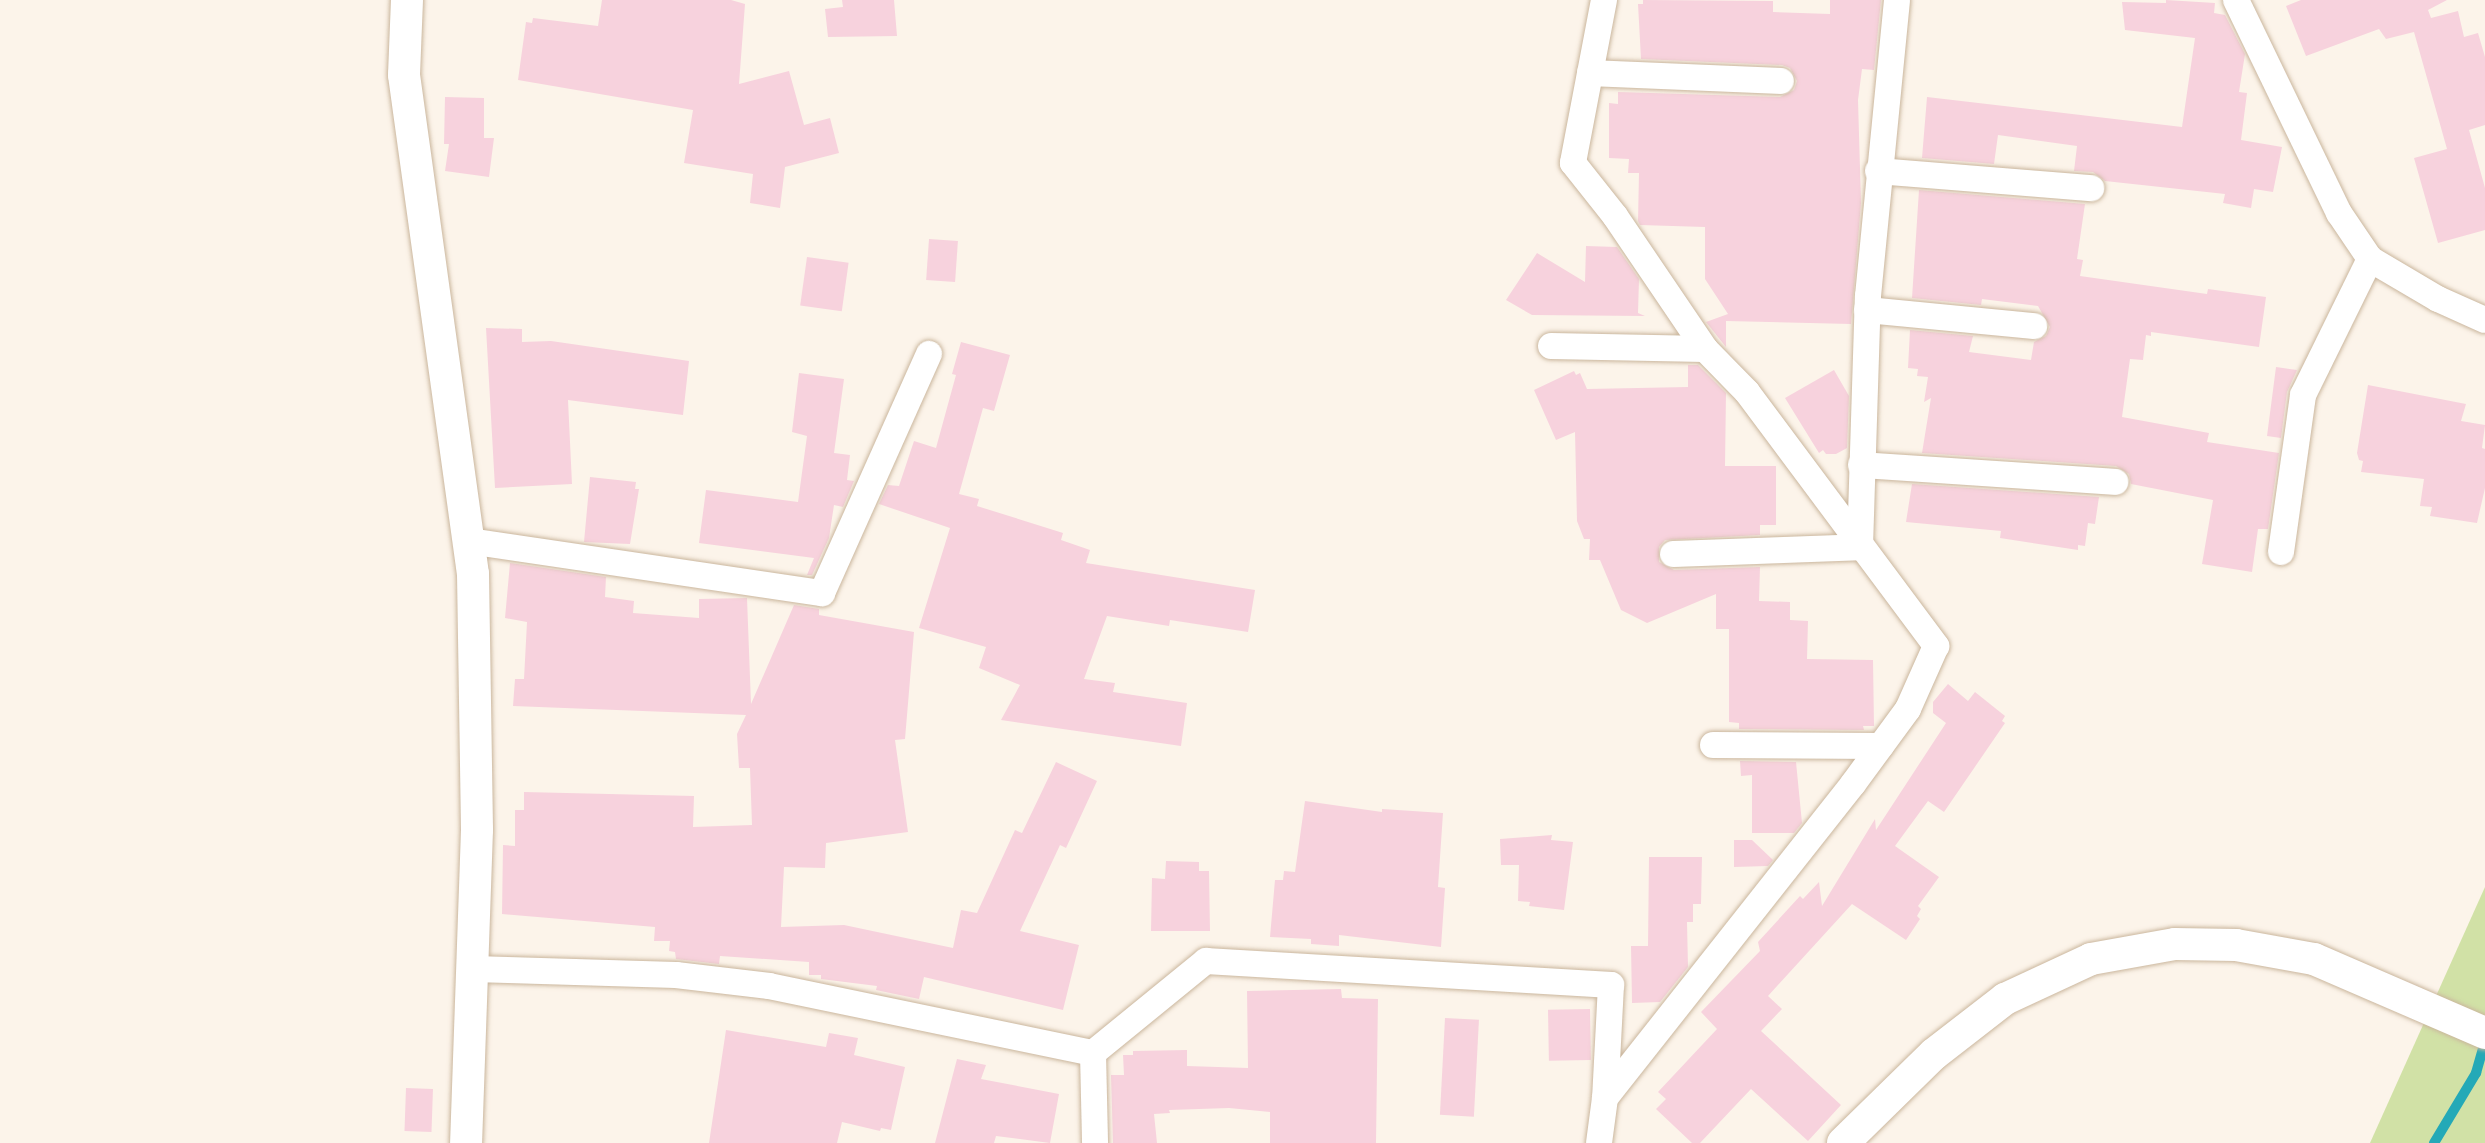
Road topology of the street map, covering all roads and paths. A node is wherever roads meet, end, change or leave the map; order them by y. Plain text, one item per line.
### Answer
1 (407, 0) edge
2 (1604, 0) edge
3 (1897, 0) edge
4 (2236, 0) edge
5 (1590, 73) junction
6 (1781, 81) dead end
7 (1878, 171) junction
8 (2091, 188) dead end
9 (2370, 259) junction
10 (1867, 310) junction
11 (2485, 320) edge
12 (2034, 326) dead end
13 (1551, 346) dead end
14 (1705, 349) junction
15 (929, 354) dead end
16 (1861, 465) junction
17 (2115, 482) dead end
18 (469, 541) junction
19 (1860, 547) junction
20 (2281, 552) dead end
21 (1673, 554) dead end
22 (1713, 745) dead end
23 (1881, 746) junction
24 (474, 969) junction
25 (2485, 1033) edge
26 (1093, 1053) junction
27 (1605, 1098) junction
28 (466, 1143) edge
29 (1095, 1143) edge
30 (1599, 1143) edge
31 (1843, 1143) edge

1 - 18 street
2 - 5 street
3 - 7 street
4 - 9 street
5 - 6 street
5 - 14 street
7 - 8 street
7 - 10 street
9 - 11 street
9 - 20 street
10 - 12 street
10 - 16 street
13 - 14 street
14 - 19 street
15 - 18 street
16 - 17 street
16 - 19 street
18 - 24 street
19 - 21 street
19 - 23 street
22 - 23 street
23 - 27 street
24 - 26 street
24 - 28 street
25 - 31 street
26 - 27 street
26 - 29 street
27 - 30 street

